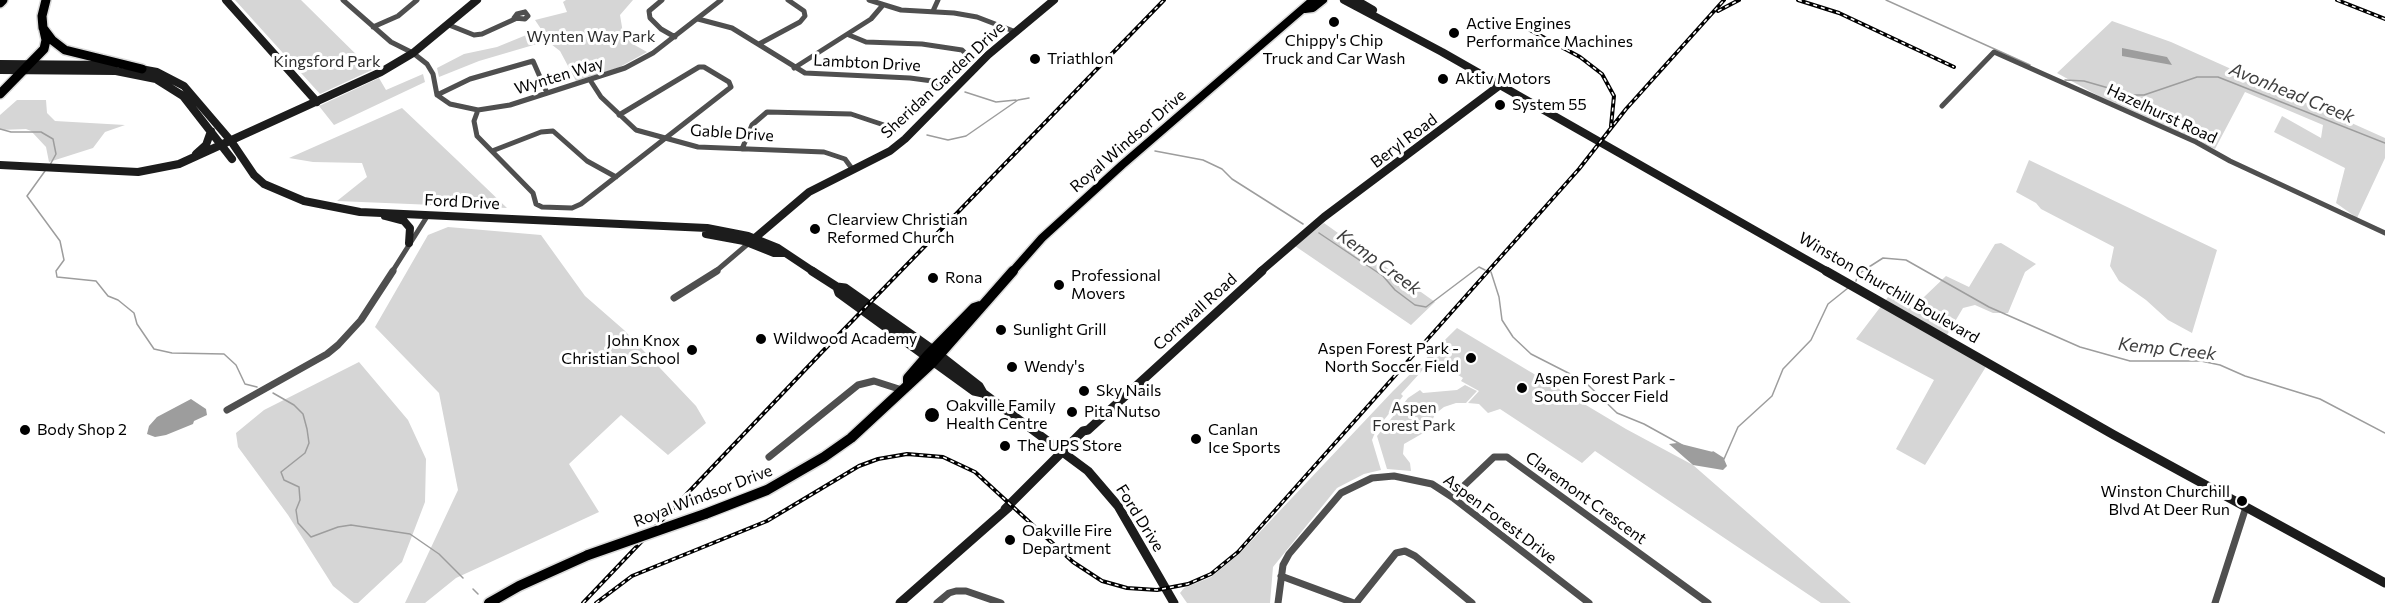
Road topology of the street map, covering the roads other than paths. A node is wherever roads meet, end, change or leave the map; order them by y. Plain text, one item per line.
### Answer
1 (46, 0) edge
2 (226, 0) edge
3 (343, 0) edge
4 (417, 0) edge
5 (477, 0) edge
6 (662, 0) edge
7 (721, 0) edge
8 (788, 0) edge
9 (869, 0) edge
10 (938, 0) edge
11 (1054, 0) edge
12 (1313, 0) edge
13 (1323, 0) edge
14 (1344, 0) edge
15 (1356, 0) edge
16 (883, 5) junction
17 (1305, 9) junction
18 (933, 11) junction
19 (1379, 17) junction
20 (698, 19) junction
21 (515, 20) dead end
22 (449, 25) junction
23 (373, 27) junction
24 (43, 28) junction
25 (1016, 32) junction
26 (849, 35) junction
27 (675, 37) junction
28 (759, 44) junction
29 (413, 53) junction
30 (0, 64) edge
31 (26, 67) junction
32 (794, 68) junction
33 (141, 69) junction
34 (0, 70) edge
35 (590, 80) junction
36 (940, 82) junction
37 (1500, 85) junction
38 (547, 93) junction
39 (0, 94) edge
40 (437, 95) junction
41 (317, 102) junction
42 (1942, 106) dead end
43 (478, 110) junction
44 (619, 115) junction
45 (211, 131) junction
46 (666, 139) junction
47 (231, 141) junction
48 (222, 145) junction
49 (742, 149) junction
50 (492, 151) junction
51 (191, 159) junction
52 (232, 159) junction
53 (243, 162) junction
54 (179, 164) junction
55 (0, 165) edge
56 (854, 170) junction
57 (616, 177) junction
58 (380, 212) junction
59 (428, 215) junction
60 (1324, 217) joint
61 (2385, 233) edge
62 (752, 241) junction
63 (409, 243) junction
64 (674, 298) dead end
65 (933, 356) junction
66 (905, 387) junction
67 (228, 410) dead end
68 (1065, 452) junction
69 (769, 457) dead end
70 (1452, 497) junction
71 (2246, 507) junction
72 (1281, 576) junction
73 (2385, 583) edge
74 (489, 603) edge
75 (900, 603) edge
76 (937, 603) edge
77 (1001, 603) edge
78 (1174, 603) edge
79 (1278, 603) edge
80 (1355, 603) edge
81 (1472, 603) edge
82 (1589, 603) edge
83 (1708, 603) edge
84 (2215, 603) edge

1 - 24 highway
2 - 41 main road
3 - 23 street
4 - 23 street
5 - 22 street
6 - 27 street
7 - 20 street, Wynten Way
8 - 28 street
9 - 16 street
10 - 18 street
11 - 25 street, Sheridan Garden Drive
12 - 17 main road, Royal Windsor Drive
13 - 17 main road, Royal Windsor Drive
14 - 19 main road, Winston Churchill Boulevard
15 - 19 main road, Winston Churchill Boulevard
16 - 18 street
16 - 26 street
17 - 65 main road, Royal Windsor Drive
18 - 25 street
19 - 37 main road, Winston Churchill Boulevard
20 - 27 street, Wynten Way
20 - 28 street, Lambton Drive
21 - 22 street
22 - 29 street
23 - 29 street
24 - 31 highway
24 - 33 highway
25 - 56 street, Sheridan Garden Drive
26 - 32 street
26 - 36 street
27 - 35 street, Wynten Way
28 - 32 street, Lambton Drive
29 - 40 street
29 - 41 main road
30 - 31 main road, Ford Drive
31 - 33 main road, Ford Drive
31 - 34 main road, Ford Drive
31 - 39 highway
31 - 45 main road, Ford Drive
32 - 36 street, Lambton Drive
33 - 47 main road, Ford Drive
35 - 38 street, Wynten Way
35 - 44 street, Gable Drive
36 - 49 street
37 - 60 main road, Beryl Road
37 - 71 main road, Winston Churchill Boulevard
38 - 40 street
38 - 43 street, Wynten Way
40 - 43 street, Wynten Way
41 - 47 main road
42 - 61 street, Hazelhurst Road
43 - 50 street
44 - 46 street, Gable Drive
44 - 46 street
45 - 48 main road, Ford Drive
45 - 51 main road
46 - 49 street, Gable Drive
46 - 57 street
47 - 48 main road
47 - 53 main road, Ford Drive
48 - 51 main road
48 - 52 main road, Ford Drive
49 - 56 street, Gable Drive
50 - 57 street
50 - 57 street
51 - 54 main road
52 - 53 main road
52 - 54 main road
53 - 58 main road, Ford Drive
54 - 55 main road
56 - 62 main road, Sheridan Garden Drive
58 - 59 main road, Ford Drive
58 - 63 main road
59 - 62 main road, Ford Drive
59 - 63 street
60 - 68 main road, Cornwall Road
62 - 64 street, Sheridan Garden Drive
62 - 65 main road, Ford Drive
63 - 67 street
65 - 66 main road, Royal Windsor Drive
65 - 68 main road, Ford Drive
66 - 69 street
66 - 74 main road, Royal Windsor Drive, bridge
68 - 75 main road, Cornwall Road
68 - 78 main road, Ford Drive
70 - 72 street, Aspen Forest Drive
70 - 82 street, Aspen Forest Drive
70 - 83 street, Claremont Crescent
71 - 73 main road, Winston Churchill Boulevard
71 - 84 street
72 - 79 street, Aspen Forest Drive
72 - 80 street
76 - 77 street
80 - 81 street

